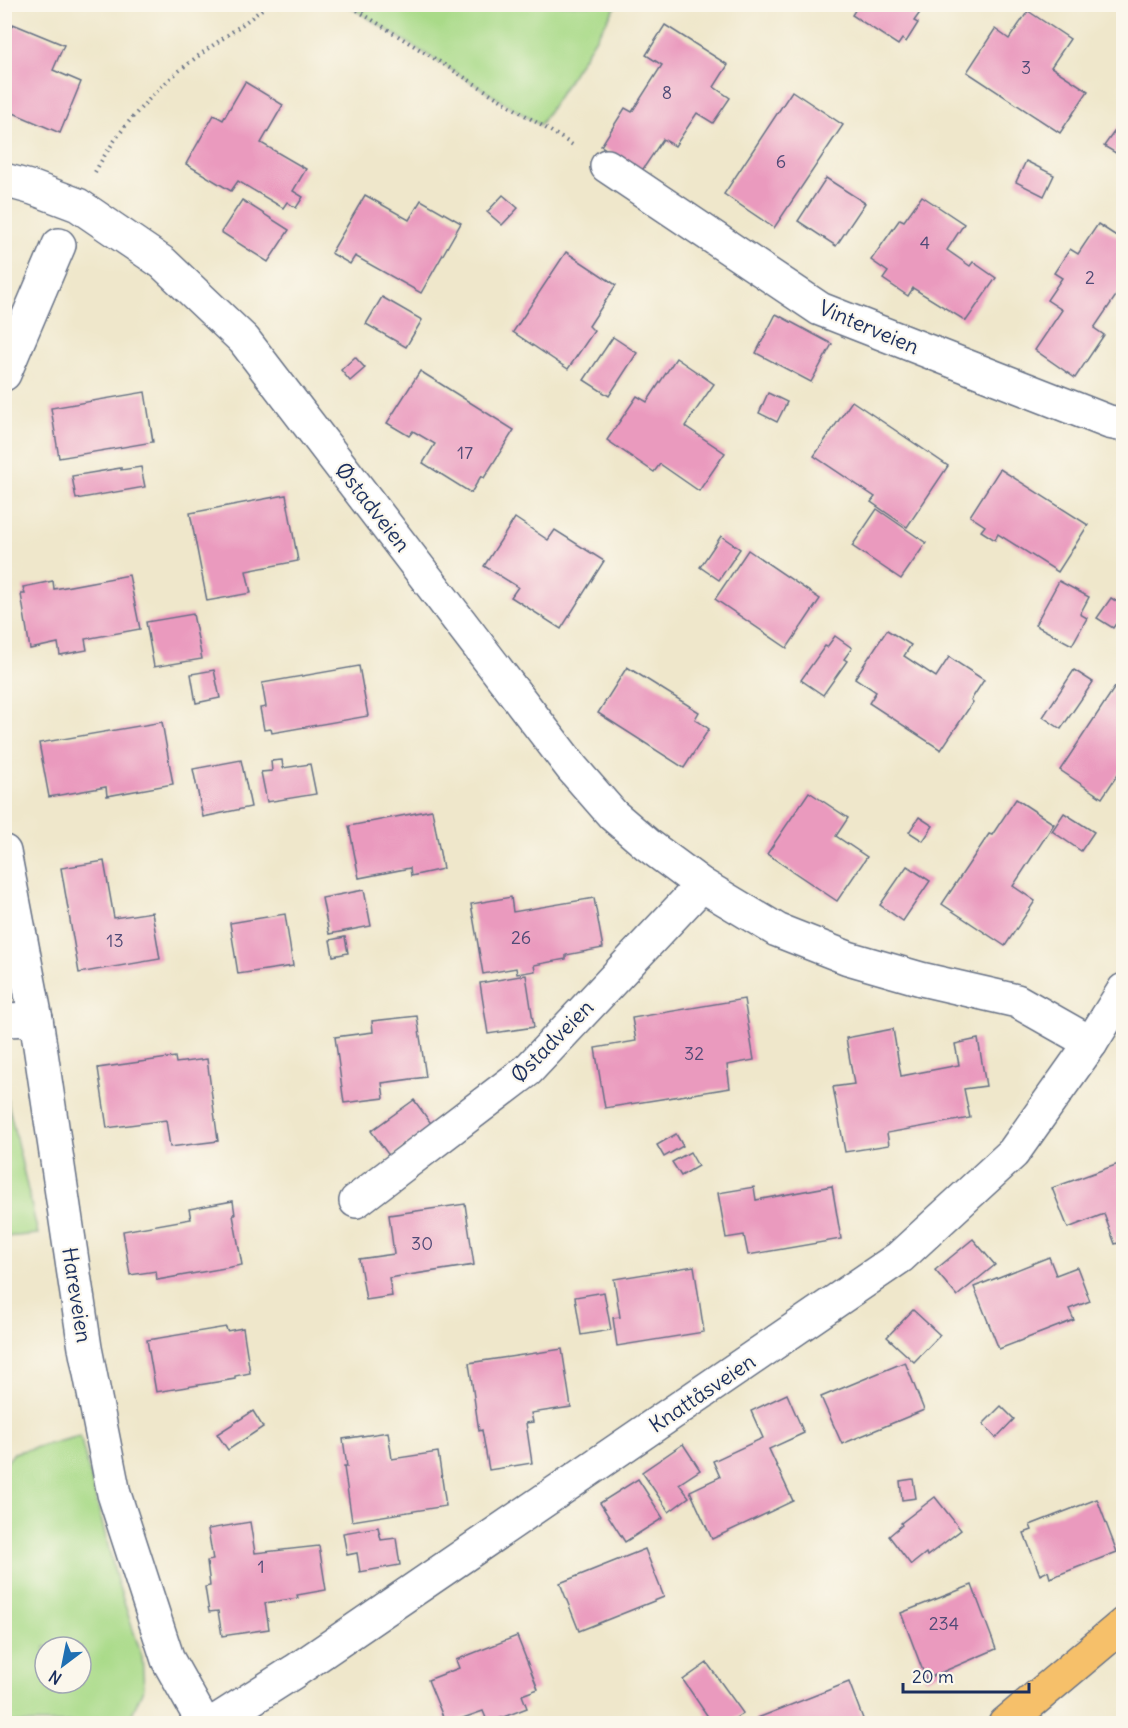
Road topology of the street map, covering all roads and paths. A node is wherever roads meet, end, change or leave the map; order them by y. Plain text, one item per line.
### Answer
1 (268, 4) edge
2 (347, 4) edge
3 (607, 166) joint
4 (4, 180) edge
5 (78, 205) junction
6 (59, 245) dead end
7 (4, 374) edge
8 (1124, 425) edge
9 (4, 852) edge
10 (702, 885) junction
11 (1124, 990) edge
12 (20, 1020) edge
13 (1092, 1043) junction
14 (356, 1201) dead end
15 (1124, 1624) edge
16 (204, 1724) edge
17 (212, 1724) edge
18 (1005, 1724) edge

1 - 5 path
2 - 3 path
3 - 8 street, Vinterveien
4 - 5 street, Østadveien
5 - 10 street, Østadveien
6 - 7 street
9 - 12 street, Hareveien
10 - 13 street, Østadveien
10 - 14 street, Østadveien
11 - 13 street, Knattåsveien
12 - 16 street, Hareveien
13 - 17 street, Knattåsveien
15 - 18 main road

